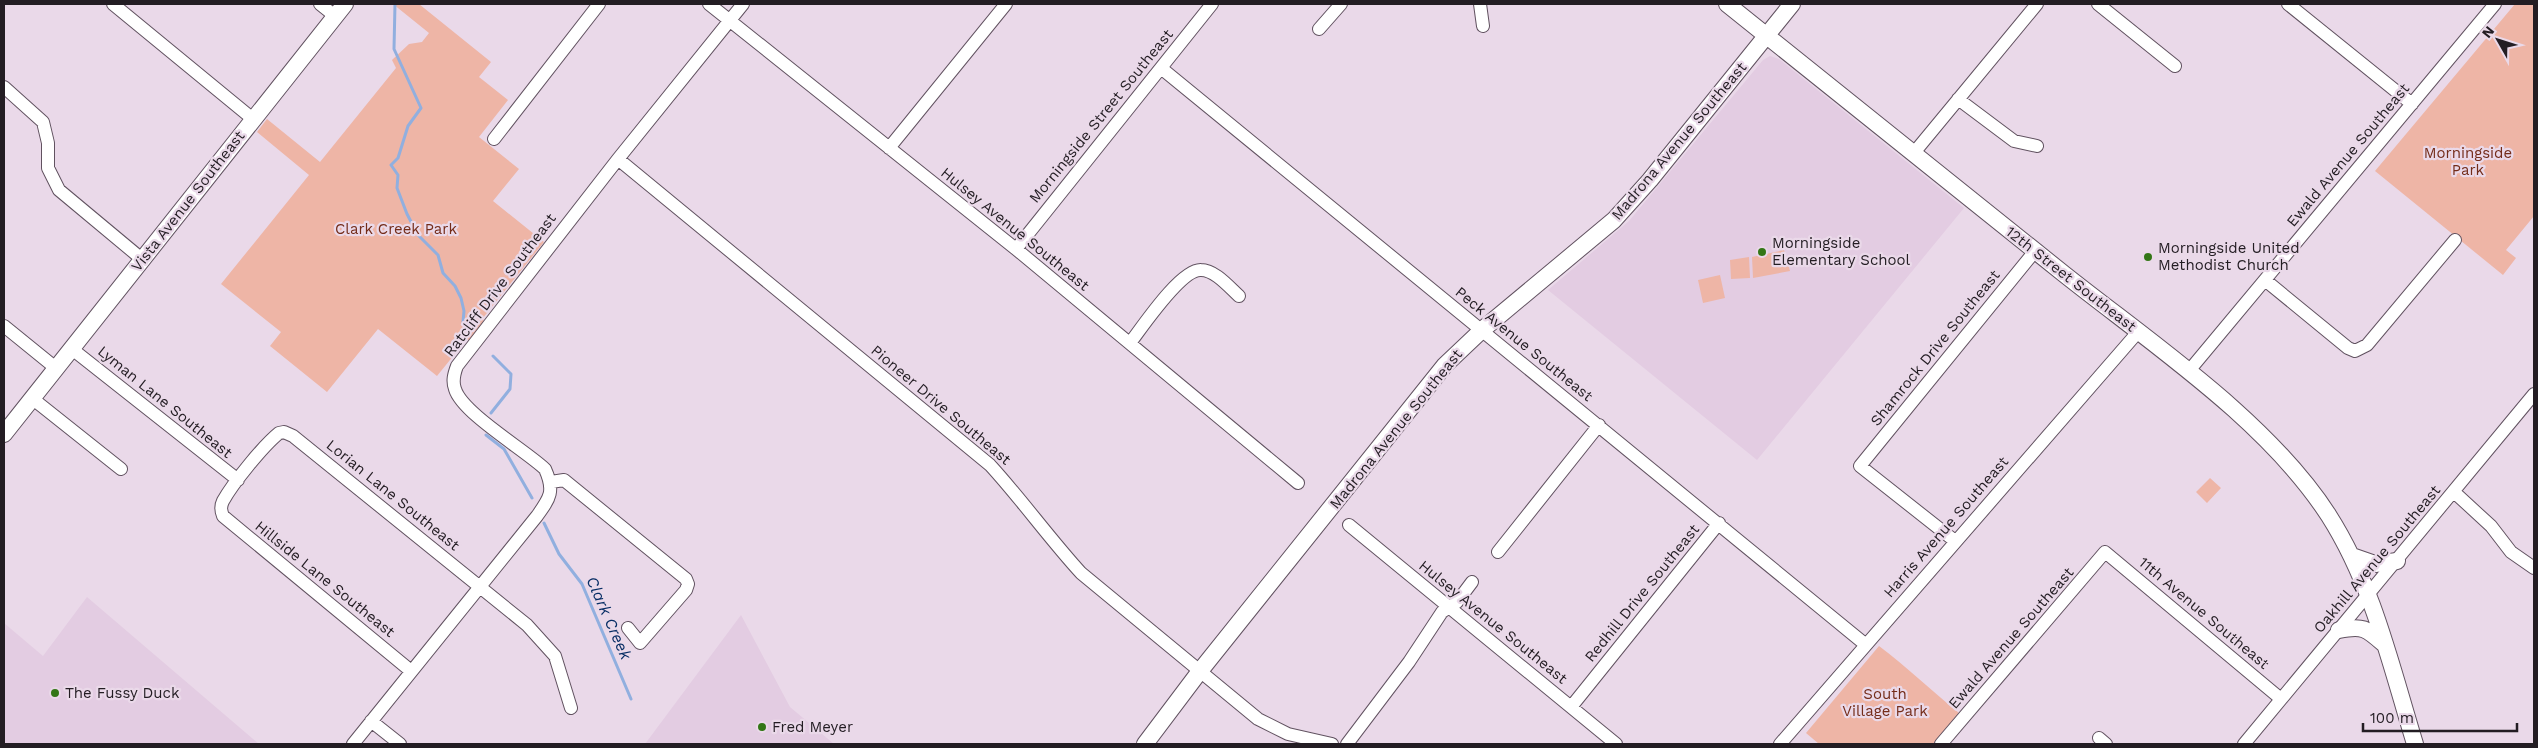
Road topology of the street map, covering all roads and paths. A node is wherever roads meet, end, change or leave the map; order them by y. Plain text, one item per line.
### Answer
1 (113, 4) edge
2 (320, 4) edge
3 (599, 4) edge
4 (709, 4) edge
5 (743, 4) edge
6 (1006, 4) edge
7 (1212, 4) edge
8 (1341, 4) edge
9 (1480, 4) edge
10 (1727, 4) edge
11 (1792, 4) edge
12 (2037, 4) edge
13 (2098, 4) edge
14 (2288, 4) edge
15 (2495, 4) edge
16 (340, 10) edge
17 (730, 20) junction
18 (1483, 26) dead end
19 (1319, 29) dead end
20 (1766, 36) junction
21 (2175, 66) dead end
22 (1161, 68) junction
23 (4, 87) edge
24 (1958, 99) junction
25 (2412, 104) junction
26 (253, 119) junction
27 (494, 139) dead end
28 (2037, 146) dead end
29 (889, 148) junction
30 (1913, 154) junction
31 (618, 159) junction
32 (2456, 240) dead end
33 (1016, 249) junction
34 (2035, 251) junction
35 (143, 260) junction
36 (2265, 280) junction
37 (1239, 296) dead end
38 (4, 326) edge
39 (1482, 330) junction
40 (2138, 332) junction
41 (1130, 343) junction
42 (72, 349) junction
43 (56, 369) junction
44 (2188, 372) junction
45 (2534, 394) edge
46 (33, 399) junction
47 (1599, 425) junction
48 (4, 434) edge
49 (121, 469) dead end
50 (238, 480) junction
51 (551, 482) junction
52 (1298, 483) dead end
53 (2454, 492) junction
54 (1719, 523) junction
55 (1349, 525) dead end
56 (1955, 541) junction
57 (1498, 552) dead end
58 (2105, 552) joint
59 (2352, 556) junction
60 (2397, 560) junction
61 (2534, 568) edge
62 (1472, 582) dead end
63 (481, 586) junction
64 (2369, 595) junction
65 (1448, 607) junction
66 (628, 628) dead end
67 (2339, 630) junction
68 (2385, 645) junction
69 (1866, 646) junction
70 (411, 671) junction
71 (1200, 671) junction
72 (2282, 699) junction
73 (1571, 707) junction
74 (571, 708) dead end
75 (371, 721) junction
76 (353, 744) edge
77 (400, 744) edge
78 (1145, 744) edge
79 (1332, 744) edge
80 (1347, 744) edge
81 (1616, 744) edge
82 (1780, 744) edge
83 (1940, 744) edge
84 (2244, 744) edge
85 (2415, 744) edge

1 - 26 street
2 - 16 street
3 - 27 street
4 - 17 street, Hulsey Avenue Southeast
5 - 17 street, Ratcliff Drive Southeast
6 - 29 street
7 - 22 street, Morningside Street Southeast
8 - 19 street
9 - 18 street
10 - 20 main road, 12th Street Southeast
11 - 20 main road, Madrona Avenue Southeast
12 - 24 street
13 - 21 street
14 - 25 street
15 - 25 street, Ewald Avenue Southeast
16 - 26 main road, Vista Avenue Southeast
17 - 29 street, Hulsey Avenue Southeast
17 - 31 street, Ratcliff Drive Southeast
20 - 30 main road, 12th Street Southeast
20 - 39 main road, Madrona Avenue Southeast
22 - 33 street, Morningside Street Southeast
22 - 39 street, Peck Avenue Southeast
23 - 35 street
24 - 28 street
24 - 30 street
25 - 36 street, Ewald Avenue Southeast
26 - 35 main road, Vista Avenue Southeast
29 - 33 street, Hulsey Avenue Southeast
30 - 34 main road, 12th Street Southeast
31 - 51 street, Ratcliff Drive Southeast
31 - 71 street, Pioneer Drive Southeast
32 - 36 street
33 - 41 street, Hulsey Avenue Southeast
34 - 40 main road, 12th Street Southeast
34 - 56 street, Shamrock Drive Southeast
35 - 42 main road, Vista Avenue Southeast
36 - 44 street, Ewald Avenue Southeast
37 - 41 street
38 - 43 street
39 - 47 street, Peck Avenue Southeast
39 - 71 main road, Madrona Avenue Southeast
40 - 44 main road, 12th Street Southeast
40 - 56 street, Harris Avenue Southeast
41 - 52 street, Hulsey Avenue Southeast
42 - 43 main road, Vista Avenue Southeast
42 - 50 street, Lyman Lane Southeast
43 - 46 main road, Vista Avenue Southeast
44 - 59 main road, 12th Street Southeast
45 - 53 street, Oakhill Avenue Southeast
46 - 48 main road, Vista Avenue Southeast
46 - 49 street
47 - 54 street, Peck Avenue Southeast
47 - 57 street
50 - 63 street, Lorian Lane Southeast
50 - 70 street, Hillside Lane Southeast
51 - 63 street
51 - 66 street
53 - 60 street, Oakhill Avenue Southeast
53 - 61 street
54 - 69 street, Peck Avenue Southeast
54 - 73 street, Redhill Drive Southeast
55 - 65 street, Hulsey Avenue Southeast
56 - 69 street, Harris Avenue Southeast
58 - 72 street, 11th Avenue Southeast
58 - 83 street, Ewald Avenue Southeast
59 - 60 main road
59 - 64 main road, 12th Street Southeast
60 - 64 street, Oakhill Avenue Southeast
62 - 65 street
63 - 70 street
63 - 74 street, Lorian Lane Southeast
64 - 67 street, Oakhill Avenue Southeast
64 - 68 main road, 12th Street Southeast
65 - 73 street, Hulsey Avenue Southeast
65 - 80 street
67 - 68 main road
67 - 72 street, Oakhill Avenue Southeast
68 - 85 main road, 12th Street Southeast
69 - 82 street, Harris Avenue Southeast
70 - 75 street
71 - 78 main road, Madrona Avenue Southeast
71 - 79 street, Pioneer Drive Southeast
72 - 84 street, Oakhill Avenue Southeast
73 - 81 street, Hulsey Avenue Southeast
75 - 76 street
75 - 77 street

